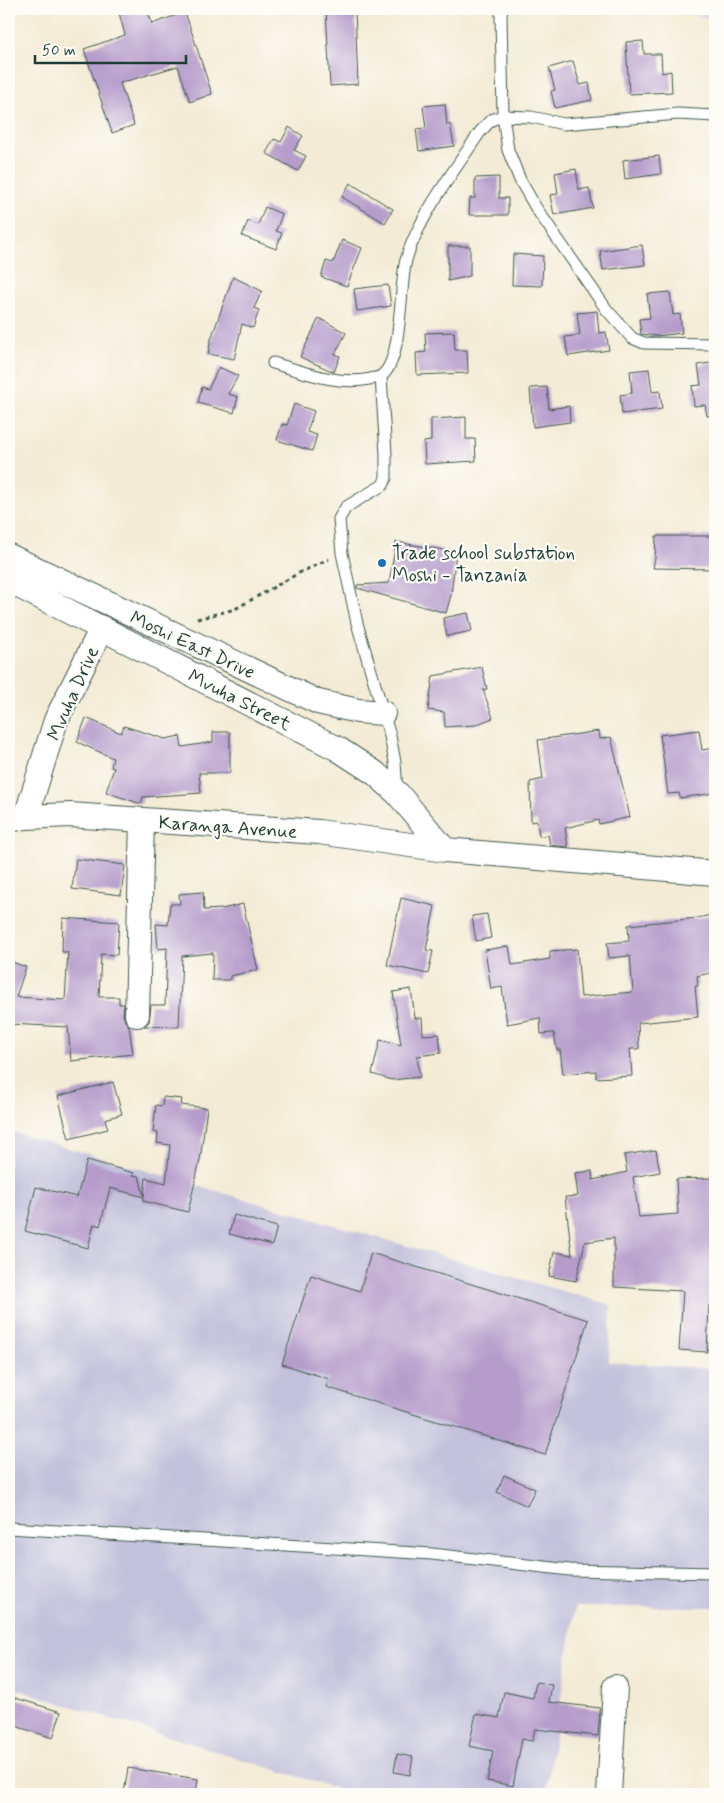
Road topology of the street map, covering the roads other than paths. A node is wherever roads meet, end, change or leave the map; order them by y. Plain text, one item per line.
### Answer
1 (502, 9) edge
2 (503, 116) junction
3 (715, 116) edge
4 (715, 344) edge
5 (273, 363) dead end
6 (381, 376) junction
7 (9, 556) edge
8 (9, 580) edge
9 (102, 628) junction
10 (383, 713) junction
11 (398, 794) junction
12 (17, 818) edge
13 (142, 820) junction
14 (446, 850) junction
15 (715, 873) edge
16 (137, 1015) dead end
17 (9, 1528) edge
18 (715, 1573) edge
19 (615, 1687) dead end
20 (609, 1794) edge

1 - 2 lane
2 - 3 lane
2 - 4 lane
2 - 6 lane
5 - 6 lane
6 - 10 lane
7 - 10 street, Moshi East Drive
8 - 9 street, Mvuha Street
9 - 11 street, Mvuha Street
9 - 12 street, Mvuha Drive
10 - 11 lane
11 - 14 street, Mvuha Street
12 - 13 street, Karanga Avenue
13 - 14 street, Karanga Avenue
13 - 16 street
14 - 15 street, Karanga Avenue
17 - 18 lane
19 - 20 street

